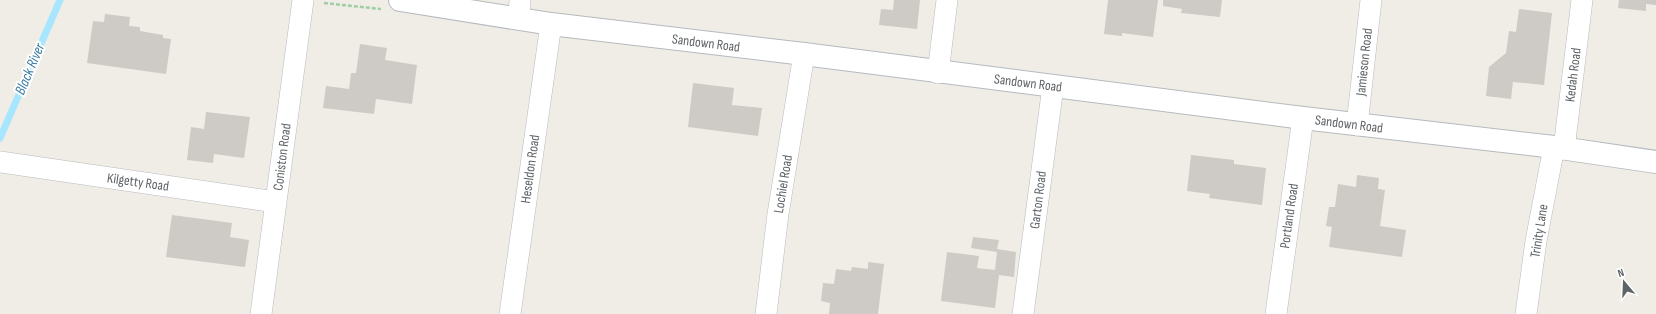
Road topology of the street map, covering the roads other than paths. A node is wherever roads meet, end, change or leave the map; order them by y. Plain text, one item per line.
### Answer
1 (303, 0) edge
2 (400, 0) edge
3 (947, 0) edge
4 (1371, 0) edge
5 (1582, 0) edge
6 (519, 9) edge
7 (551, 24) junction
8 (804, 54) junction
9 (938, 72) junction
10 (1053, 86) junction
11 (1303, 118) junction
12 (1357, 125) junction
13 (1559, 148) junction
14 (1656, 162) edge
15 (2, 163) edge
16 (276, 202) junction
17 (261, 314) edge
18 (510, 314) edge
19 (766, 314) edge
20 (1023, 314) edge
21 (1276, 314) edge
22 (1526, 314) edge

1 - 16 street, Coniston Road
2 - 6 street, Sandown Road
3 - 9 street
4 - 12 street, Jamieson Road
5 - 13 street, Kedah Road
6 - 7 street, Sandown Road
7 - 8 street, Sandown Road
7 - 18 street, Heseldon Road
8 - 9 street, Sandown Road
8 - 19 street, Lochiel Road
9 - 10 street, Sandown Road
10 - 11 street, Sandown Road
10 - 20 street, Garton Road
11 - 12 street, Sandown Road
11 - 21 street, Portland Road
12 - 13 street, Sandown Road
13 - 14 street, Sandown Road
13 - 22 street, Trinity Lane
15 - 16 street, Kilgetty Road
16 - 17 street, Coniston Road

